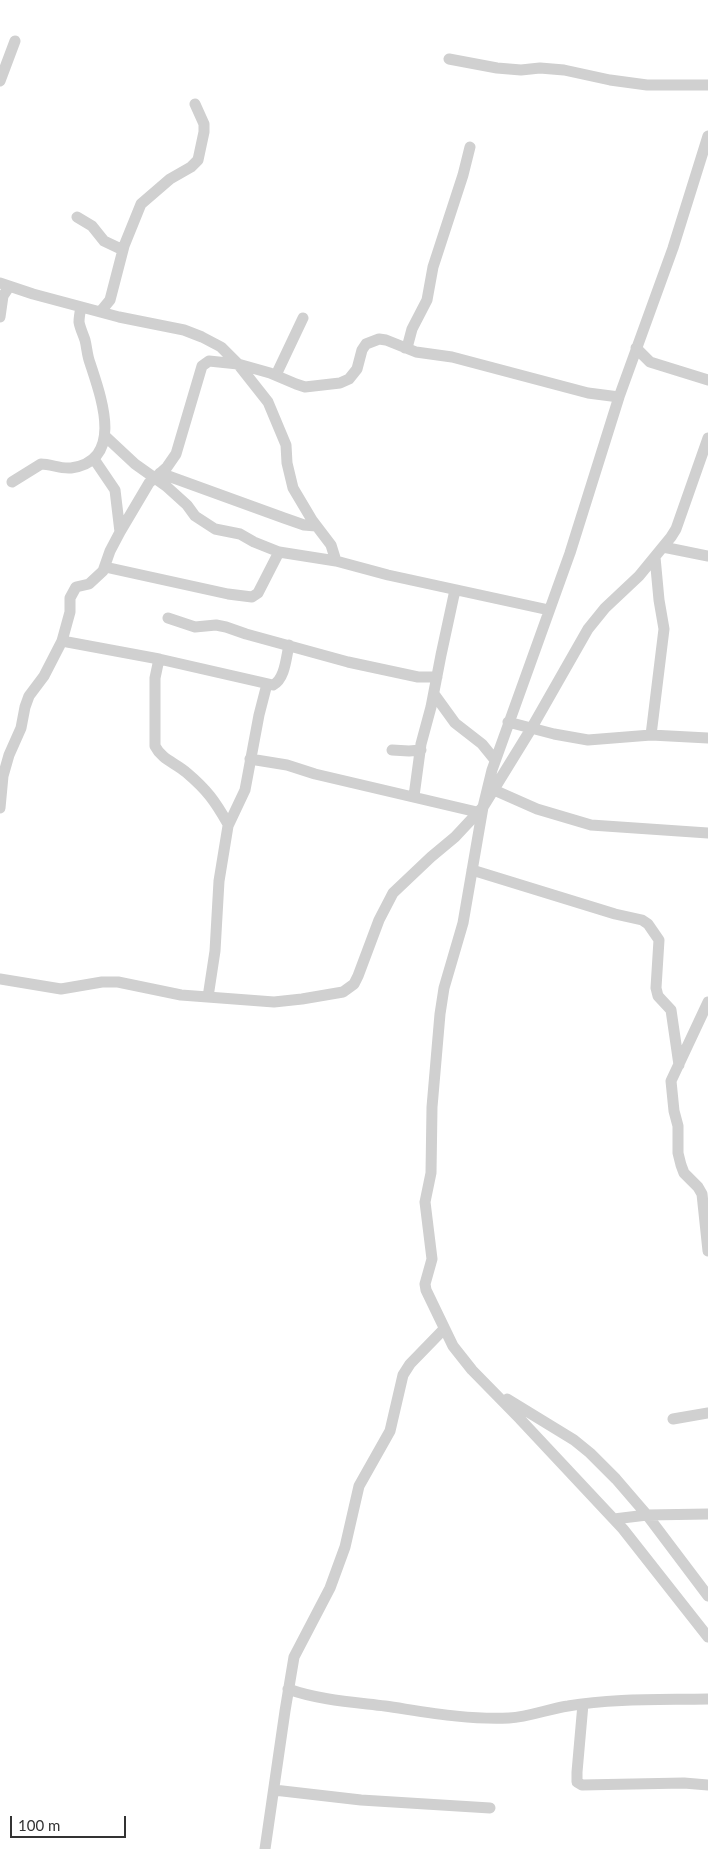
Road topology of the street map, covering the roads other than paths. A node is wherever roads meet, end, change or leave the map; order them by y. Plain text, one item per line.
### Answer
1 (15, 41) dead end
2 (449, 59) dead end
3 (0, 81) edge
4 (708, 85) edge
5 (195, 104) dead end
6 (708, 136) edge
7 (470, 147) dead end
8 (77, 218) dead end
9 (122, 250) junction
10 (5, 285) edge
11 (81, 307) junction
12 (101, 311) junction
13 (0, 317) edge
14 (303, 318) dead end
15 (404, 348) junction
16 (636, 348) junction
17 (238, 364) junction
18 (276, 375) junction
19 (708, 380) edge
20 (619, 397) junction
21 (105, 436) junction
22 (708, 438) edge
23 (94, 459) junction
24 (158, 475) junction
25 (12, 482) dead end
26 (316, 526) junction
27 (120, 532) junction
28 (663, 547) junction
29 (278, 552) junction
30 (708, 556) edge
31 (655, 557) junction
32 (336, 561) junction
33 (105, 567) junction
34 (456, 590) junction
35 (549, 610) junction
36 (168, 618) dead end
37 (62, 641) junction
38 (288, 646) junction
39 (159, 659) junction
40 (437, 677) junction
41 (267, 684) junction
42 (434, 694) junction
43 (508, 722) junction
44 (531, 729) junction
45 (651, 735) junction
46 (708, 738) edge
47 (392, 750) dead end
48 (421, 750) junction
49 (250, 759) junction
50 (495, 760) junction
51 (494, 790) junction
52 (414, 796) junction
53 (0, 808) edge
54 (480, 810) junction
55 (228, 824) junction
56 (708, 833) edge
57 (472, 870) junction
58 (0, 979) edge
59 (208, 997) junction
60 (708, 1002) edge
61 (679, 1065) junction
62 (708, 1251) edge
63 (444, 1329) junction
64 (492, 1390) junction
65 (708, 1413) edge
66 (673, 1419) dead end
67 (708, 1514) edge
68 (647, 1515) junction
69 (614, 1519) junction
70 (708, 1596) edge
71 (708, 1638) edge
72 (288, 1688) junction
73 (708, 1699) edge
74 (583, 1704) junction
75 (708, 1784) edge
76 (274, 1790) junction
77 (490, 1808) dead end
78 (265, 1849) edge

1 - 3 street
2 - 4 street
5 - 9 street
6 - 16 street
7 - 15 street
8 - 9 street
9 - 12 street
10 - 11 street
10 - 13 street
11 - 12 street
11 - 21 street
12 - 17 street
14 - 18 street
15 - 18 street
15 - 20 street
16 - 19 street
16 - 20 street
17 - 18 street
17 - 24 street
17 - 26 street
20 - 35 street
21 - 23 street
21 - 24 street
22 - 28 street
23 - 25 street
23 - 27 street
24 - 26 street
24 - 27 street
24 - 29 street
26 - 32 street
27 - 33 street
28 - 30 street
28 - 31 street
29 - 32 street
29 - 33 street
31 - 44 street
31 - 45 street
32 - 34 street
33 - 37 street
34 - 35 street
34 - 40 street
35 - 43 street
36 - 38 street
37 - 39 street
37 - 53 street
38 - 40 street
38 - 41 street
39 - 41 street
39 - 55 street
40 - 42 street
41 - 49 street
42 - 48 street
42 - 50 street
43 - 44 street
43 - 50 street
44 - 45 street
44 - 51 street
45 - 46 street
47 - 48 street
48 - 52 street
49 - 52 street
49 - 55 street
50 - 54 street
51 - 54 street
51 - 56 street
52 - 54 street
54 - 57 street
54 - 59 street
55 - 59 street
57 - 61 street
57 - 63 street
58 - 59 street
60 - 61 street
61 - 62 street
63 - 64 street
63 - 72 street
64 - 68 street
64 - 69 street
65 - 66 street
67 - 68 street
68 - 69 street
68 - 70 street
69 - 71 street
72 - 74 street
72 - 76 street
73 - 74 street
74 - 75 street
76 - 77 street
76 - 78 street

